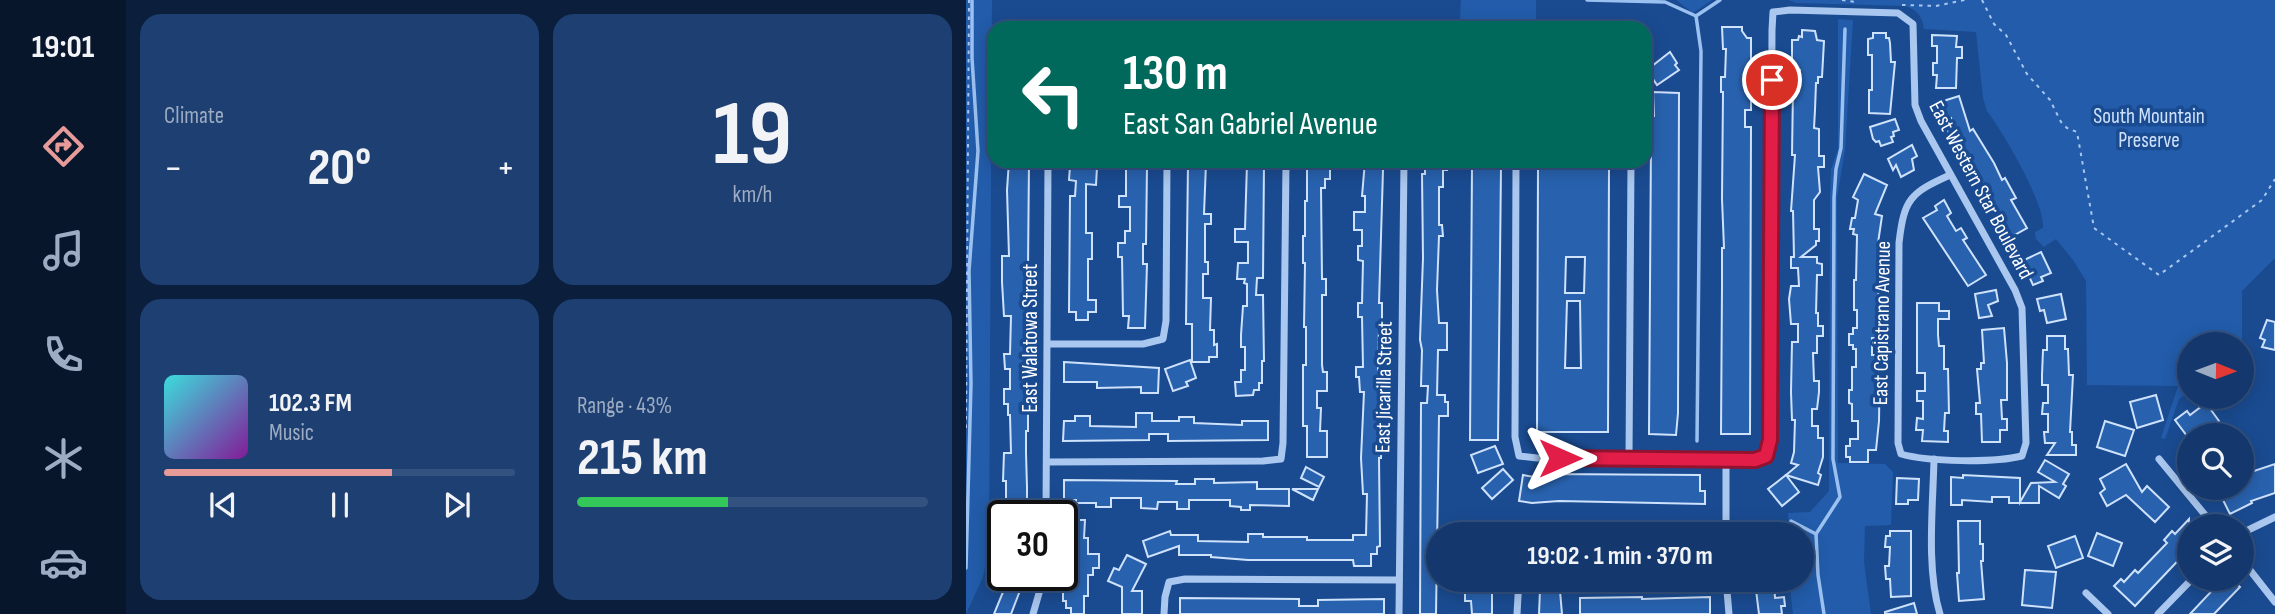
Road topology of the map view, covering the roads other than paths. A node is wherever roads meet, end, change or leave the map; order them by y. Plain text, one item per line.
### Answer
1 (1048, 168) edge
2 (1167, 168) edge
3 (1286, 168) edge
4 (1404, 168) edge
5 (1516, 168) edge
6 (1631, 168) edge
7 (1950, 175) junction
8 (1048, 344) junction
9 (1934, 458) junction
10 (1629, 459) junction
11 (2159, 459) dead end
12 (1726, 460) junction
13 (1047, 462) junction
14 (1046, 500) edge
15 (2204, 514) edge
16 (2275, 517) edge
17 (1726, 522) edge
18 (2254, 527) edge
19 (2254, 575) edge
20 (1399, 580) junction
21 (1040, 591) edge
22 (2180, 591) edge
23 (1518, 592) edge
24 (1727, 592) edge
25 (2086, 593) dead end
26 (2275, 602) edge
27 (1033, 614) edge
28 (1164, 614) edge
29 (1399, 614) edge
30 (1517, 614) edge
31 (1729, 614) edge
32 (1940, 614) edge
33 (2108, 614) edge
34 (2158, 614) edge

1 - 8 street, East Walatowa Street
2 - 8 street
3 - 13 street
4 - 20 street, East Jicarilla Street
5 - 10 street
6 - 10 street
7 - 9 street, East Capistrano Avenue
7 - 9 street, East Western Star Boulevard
7 - 12 street, East Western Star Boulevard
8 - 13 street, East Walatowa Street
9 - 32 street
10 - 12 street
11 - 15 street
12 - 17 street
13 - 14 street, East Walatowa Street
16 - 18 street
19 - 26 street
20 - 28 street
20 - 29 street, East Jicarilla Street
21 - 27 street
22 - 34 street
23 - 30 street
24 - 31 street
25 - 33 street

